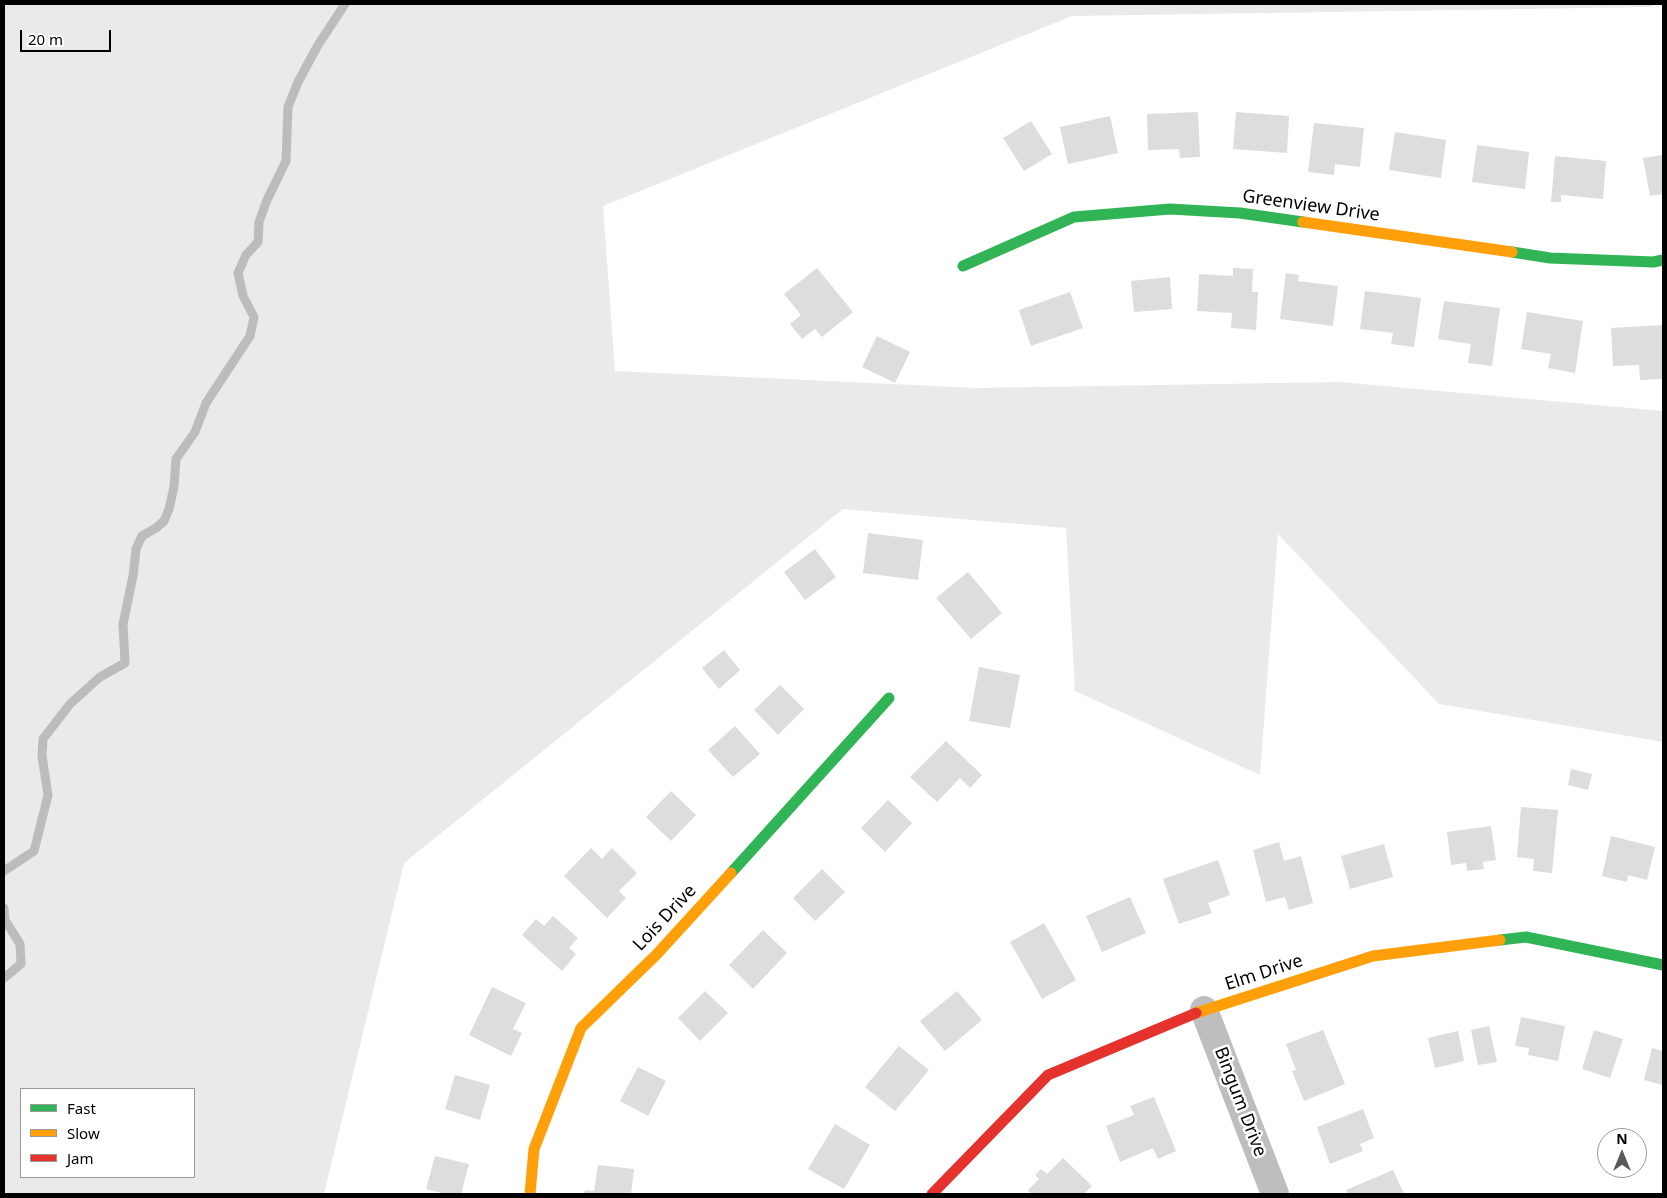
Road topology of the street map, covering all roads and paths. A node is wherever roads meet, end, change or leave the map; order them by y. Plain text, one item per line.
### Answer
1 (1663, 260) edge
2 (963, 266) dead end
3 (889, 698) dead end
4 (1663, 965) edge
5 (1204, 1010) junction
6 (530, 1194) edge
7 (932, 1194) edge
8 (1275, 1194) edge

1 - 2 street, Greenview Drive
3 - 6 street, Lois Drive
4 - 5 street, Elm Drive
5 - 7 street, Elm Drive
5 - 8 street, Bingum Drive

